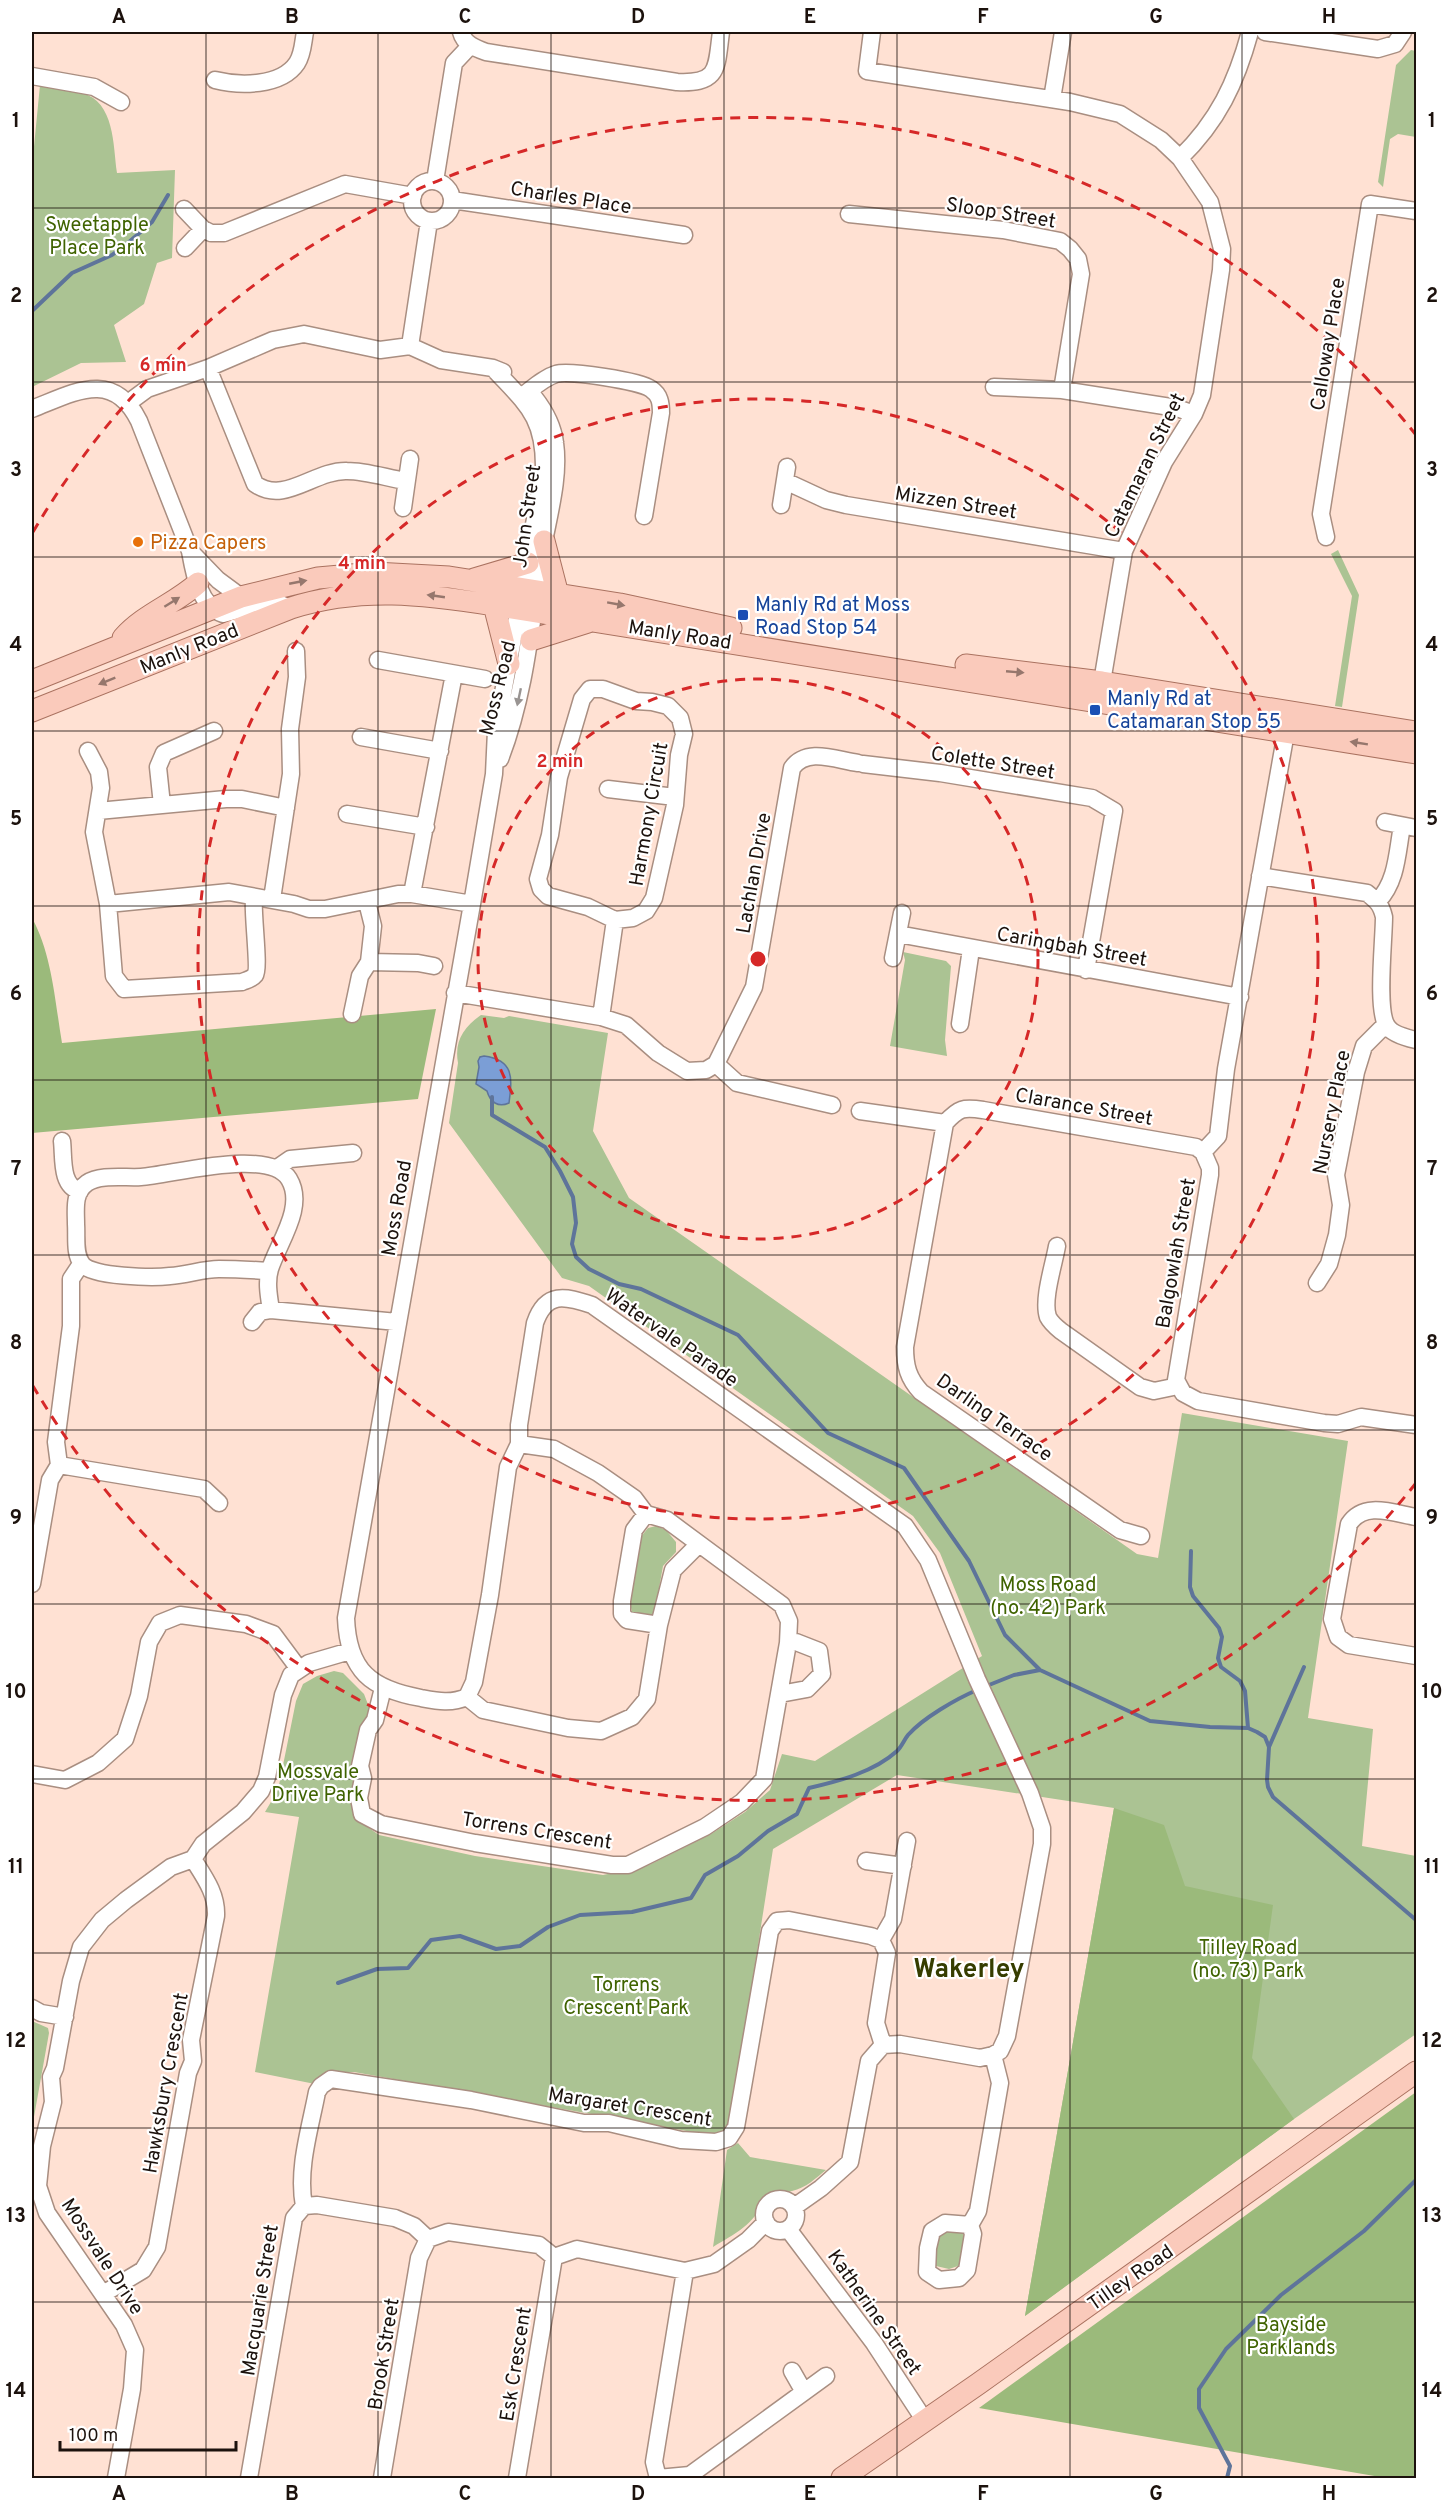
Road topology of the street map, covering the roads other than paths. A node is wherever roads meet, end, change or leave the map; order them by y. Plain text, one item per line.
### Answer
1 (304, 32) edge
2 (461, 32) edge
3 (722, 32) edge
4 (872, 32) edge
5 (1063, 32) edge
6 (1250, 32) edge
7 (1265, 32) edge
8 (1399, 38) edge
9 (470, 46) junction
10 (32, 76) edge
11 (215, 80) dead end
12 (1052, 99) junction
13 (121, 102) dead end
14 (1180, 158) junction
15 (435, 181) junction
16 (413, 196) junction
17 (452, 200) junction
18 (184, 209) dead end
19 (1416, 211) edge
20 (849, 214) dead end
21 (429, 221) junction
22 (203, 229) junction
23 (684, 235) dead end
24 (185, 248) dead end
25 (410, 346) junction
26 (208, 368) junction
27 (994, 387) dead end
28 (1062, 390) junction
29 (525, 394) junction
30 (128, 403) junction
31 (32, 409) edge
32 (1194, 414) junction
33 (410, 459) dead end
34 (406, 481) junction
35 (781, 505) dead end
36 (403, 508) dead end
37 (644, 516) dead end
38 (1326, 537) dead end
39 (544, 541) junction
40 (190, 551) junction
41 (1124, 551) junction
42 (528, 562) junction
43 (468, 581) junction
44 (198, 583) junction
45 (558, 595) junction
46 (241, 597) junction
47 (528, 600) junction
48 (494, 605) junction
49 (211, 608) junction
50 (291, 608) junction
51 (591, 621) junction
52 (531, 640) junction
53 (115, 647) junction
54 (296, 651) dead end
55 (378, 660) dead end
56 (509, 664) junction
57 (454, 674) junction
58 (485, 679) dead end
59 (32, 681) edge
60 (1101, 691) junction
61 (32, 711) edge
62 (1287, 721) junction
63 (213, 731) dead end
64 (1416, 732) edge
65 (361, 737) dead end
66 (88, 751) dead end
67 (440, 751) junction
68 (1416, 753) edge
69 (798, 760) joint
70 (494, 774) junction
71 (608, 789) dead end
72 (675, 797) junction
73 (162, 805) junction
74 (286, 808) junction
75 (98, 811) junction
76 (347, 814) dead end
77 (1385, 822) dead end
78 (426, 827) junction
79 (1409, 827) edge
80 (1260, 876) junction
81 (412, 894) junction
82 (254, 897) junction
83 (272, 899) junction
84 (1378, 901) junction
85 (367, 902) junction
86 (108, 904) junction
87 (472, 904) junction
88 (902, 913) dead end
89 (615, 920) junction
90 (898, 934) junction
91 (970, 950) junction
92 (894, 958) dead end
93 (369, 962) junction
94 (434, 966) dead end
95 (1086, 970) junction
96 (455, 993) junction
97 (1240, 997) junction
98 (352, 1014) dead end
99 (595, 1016) junction
100 (960, 1024) dead end
101 (1387, 1027) junction
102 (1416, 1040) edge
103 (716, 1064) junction
104 (832, 1105) dead end
105 (860, 1111) dead end
106 (951, 1117) junction
107 (62, 1141) dead end
108 (1203, 1152) junction
109 (353, 1153) dead end
110 (277, 1168) junction
111 (80, 1191) junction
112 (1057, 1246) dead end
113 (81, 1264) junction
114 (269, 1271) junction
115 (1317, 1283) dead end
116 (271, 1310) junction
117 (252, 1322) dead end
118 (397, 1322) junction
119 (1178, 1386) junction
120 (1416, 1425) edge
121 (519, 1444) junction
122 (59, 1466) junction
123 (219, 1503) dead end
124 (646, 1514) junction
125 (1416, 1517) edge
126 (1141, 1536) dead end
127 (699, 1544) junction
128 (32, 1584) edge
129 (659, 1625) junction
130 (788, 1643) junction
131 (350, 1651) junction
132 (1416, 1656) edge
133 (299, 1669) junction
134 (383, 1688) junction
135 (780, 1694) junction
136 (467, 1697) junction
137 (32, 1774) edge
138 (907, 1841) dead end
139 (194, 1859) junction
140 (867, 1861) dead end
141 (903, 1866) junction
142 (881, 1940) junction
143 (32, 2008) edge
144 (65, 2017) junction
145 (883, 2044) junction
146 (993, 2055) junction
147 (1416, 2072) edge
148 (37, 2145) edge
149 (304, 2206) junction
150 (794, 2207) junction
151 (766, 2222) junction
152 (970, 2225) dead end
153 (788, 2229) junction
154 (428, 2239) junction
155 (554, 2257) junction
156 (685, 2271) junction
157 (103, 2294) junction
158 (792, 2371) dead end
159 (826, 2376) dead end
160 (804, 2392) junction
161 (925, 2421) junction
162 (116, 2478) edge
163 (249, 2478) edge
164 (382, 2478) edge
165 (517, 2478) edge
166 (658, 2478) edge
167 (842, 2478) edge

1 - 11 street
2 - 9 street
3 - 9 street
4 - 12 street, Catamaran Street
5 - 12 street
6 - 14 street
7 - 8 street
9 - 15 street
10 - 13 street
12 - 14 street, Catamaran Street
14 - 32 street, Catamaran Street
15 - 16 street
15 - 17 street
16 - 21 street
16 - 22 street
17 - 21 street
17 - 23 street, Charles Place
18 - 22 street
19 - 38 street, Calloway Place
20 - 28 street, Sloop Street
21 - 25 street
22 - 24 street
25 - 26 street
25 - 29 street, John Street
26 - 30 street
26 - 34 street
27 - 28 street
28 - 32 street
29 - 37 street
29 - 39 street, John Street
29 - 42 street, John Street
30 - 31 street
30 - 40 street
32 - 41 street, Catamaran Street
33 - 34 street
34 - 36 street
35 - 41 street, Mizzen Street
39 - 45 main road
39 - 47 street, John Street
40 - 44 street
40 - 46 street
41 - 60 street, Catamaran Street
42 - 43 main road
42 - 47 street, John Street
46 -> 43 main road, Manly Road
43 - 47 main road, Manly Road
44 - 49 street
53 -> 44 main road
45 - 47 main road, Manly Road
45 -> 60 main road, Manly Road
46 - 49 main road, Manly Road
47 - 48 main road, Manly Road
47 - 51 main road, Manly Road
47 - 52 street, Moss Road
47 - 56 street, Moss Road
48 -> 50 main road, Manly Road
48 - 56 main road
49 - 50 street
49 - 53 main road, Manly Road
50 -> 61 main road, Manly Road
51 - 52 main road
51 - 60 main road, Manly Road
52 -> 70 street, Moss Road
53 - 59 main road, Manly Road
54 - 74 street
55 - 57 street
56 - 70 street, Moss Road
57 - 58 street
57 - 67 street
60 - 62 main road, Manly Road
62 - 64 main road, Manly Road
68 -> 62 main road, Manly Road
62 - 80 street, Balgowlah Street
63 - 73 street
65 - 67 street
66 - 75 street
67 - 78 street
69 - 95 street, Colette Street
69 - 103 street, Lachlan Drive
70 - 87 street, Moss Road
71 - 72 street
72 - 89 street, Harmony Circuit
72 - 89 street, Harmony Circuit
73 - 74 street
73 - 75 street
74 - 83 street
75 - 86 street
76 - 78 street
77 - 79 street
78 - 81 street
79 - 84 street
80 - 84 street
80 - 97 street, Balgowlah Street
81 - 85 street
81 - 87 street
82 - 83 street
82 - 86 street
82 - 86 street
83 - 85 street
84 - 101 street
85 - 93 street
87 - 96 street, Moss Road
88 - 90 street
89 - 99 street
90 - 91 street, Caringbah Street
90 - 92 street
91 - 95 street, Caringbah Street
91 - 100 street
93 - 94 street
93 - 98 street
95 - 97 street, Caringbah Street
96 - 99 street
96 - 118 street, Moss Road
97 - 108 street, Balgowlah Street
99 - 103 street
101 - 102 street
101 - 115 street, Nursery Place
103 - 104 street
105 - 106 street, Clarance Street
106 - 108 street, Clarance Street
106 - 126 street, Darling Terrace
107 - 111 street
108 - 119 street, Balgowlah Street
109 - 110 street
110 - 111 street
110 - 114 street
111 - 113 street
112 - 119 street
113 - 114 street
113 - 122 street
114 - 116 street
116 - 117 street
116 - 118 street
118 - 131 street, Moss Road
119 - 120 street
121 - 124 street, Torrens Crescent
121 - 136 street, Watervale Parade
121 - 146 street, Watervale Parade
122 - 123 street
122 - 128 street
124 - 127 street, Torrens Crescent
124 - 129 street
125 - 132 street
127 - 129 street
127 - 130 street, Torrens Crescent
129 - 136 street
130 - 135 street, Torrens Crescent
130 - 135 street
131 - 133 street
131 - 134 street
133 - 137 street
133 - 139 street, Mossvale Drive
134 - 135 street, Torrens Crescent
134 - 136 street
138 - 141 street
139 - 144 street, Mossvale Drive
139 - 157 street, Hawksbury Crescent
140 - 141 street
141 - 142 street
142 - 145 street
142 - 149 street, Margaret Crescent
143 - 144 street
144 - 148 street, Mossvale Drive
145 - 146 street
145 - 150 street
146 - 152 street
147 - 161 main road, Tilley Road
148 - 157 street, Mossvale Drive
149 - 154 street, Macquarie Street
149 - 163 street, Macquarie Street
150 - 151 street
150 - 153 street
151 - 153 street
151 - 156 street
153 - 161 street, Katherine Street
154 - 155 street
154 - 164 street, Brook Street
155 - 156 street
155 - 165 street, Esk Crescent
156 - 166 street
157 - 162 street, Mossvale Drive
158 - 160 street
159 - 160 street
160 - 166 street
161 - 167 main road, Tilley Road

